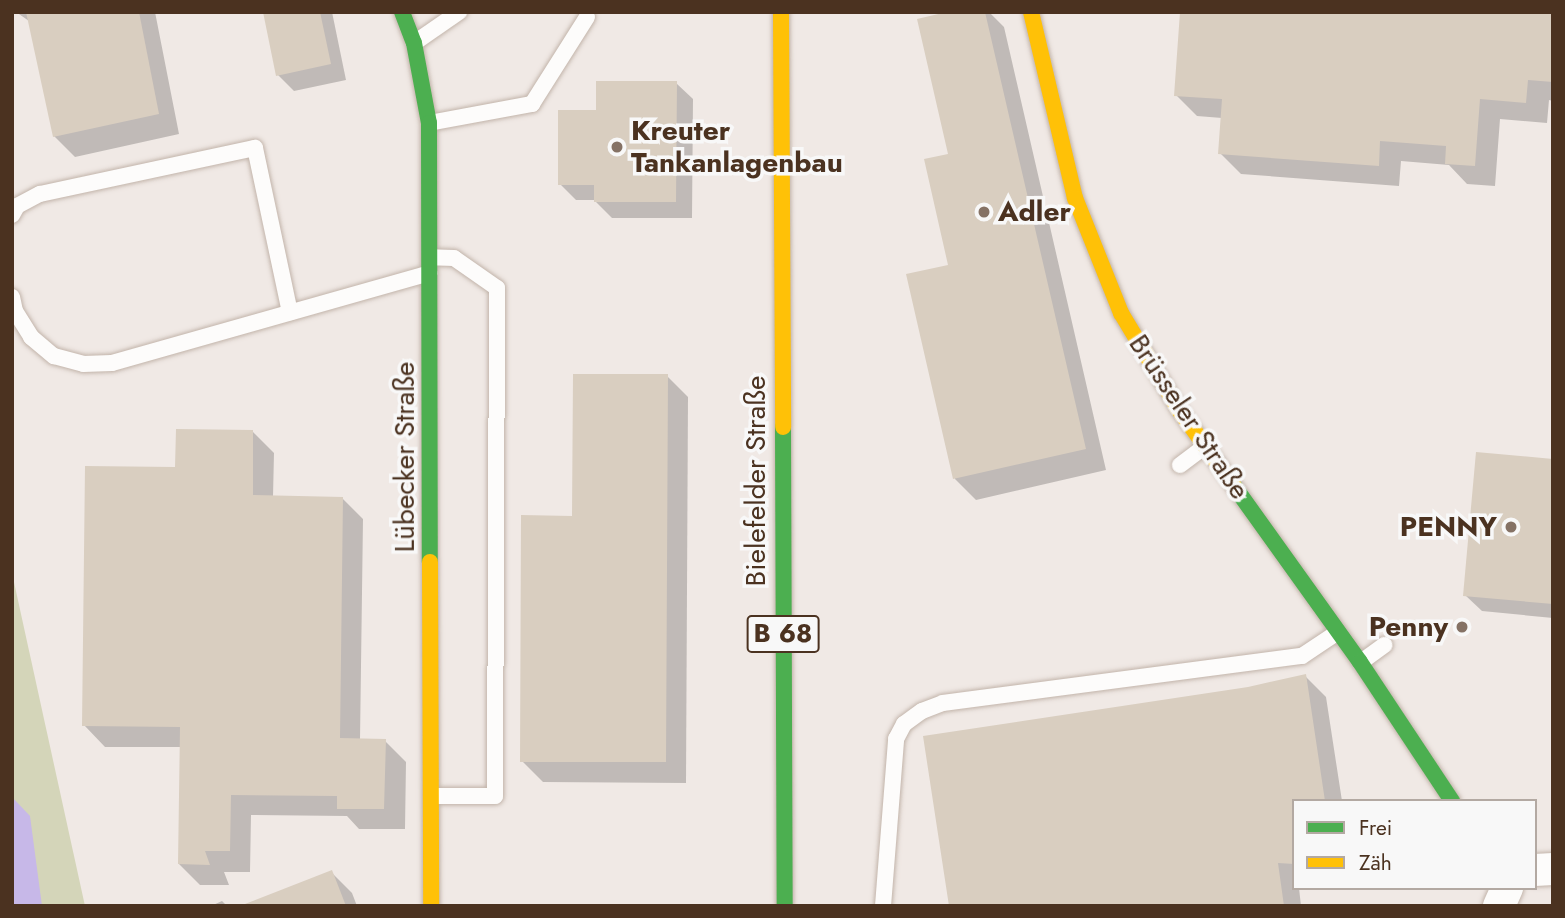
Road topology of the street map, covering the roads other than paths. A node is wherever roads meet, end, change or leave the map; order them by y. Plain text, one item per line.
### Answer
1 (402, 12) edge
2 (458, 12) edge
3 (775, 12) edge
4 (781, 12) edge
5 (1031, 12) edge
6 (587, 17) dead end
7 (414, 43) junction
8 (780, 97) junction
9 (429, 123) junction
10 (12, 215) edge
11 (431, 265) junction
12 (12, 297) edge
13 (290, 312) junction
14 (1205, 446) junction
15 (1180, 465) dead end
16 (1339, 632) junction
17 (1384, 645) dead end
18 (1360, 662) junction
19 (1450, 793) edge
20 (431, 796) junction
21 (1507, 890) edge
22 (430, 906) edge
23 (785, 906) edge
24 (883, 906) edge
25 (1499, 906) edge

1 - 7 street, Lübecker Straße
2 - 7 lane
3 - 8 street, Bielefelder Straße / B 68
4 - 8 street, Bielefelder Straße / B 68
5 - 14 street, Brüsseler Straße
6 - 9 lane
7 - 9 street, Lübecker Straße
8 - 23 street, Bielefelder Straße / B 68
9 - 11 street, Lübecker Straße
10 - 13 lane
11 - 13 lane
11 - 20 street, Lübecker Straße
11 - 20 lane
12 - 13 lane
14 - 15 lane
14 - 16 street, Brüsseler Straße
16 - 18 street, Brüsseler Straße
16 - 24 lane
17 - 18 lane
18 - 19 street, Brüsseler Straße
20 - 22 street, Lübecker Straße
21 - 25 street

